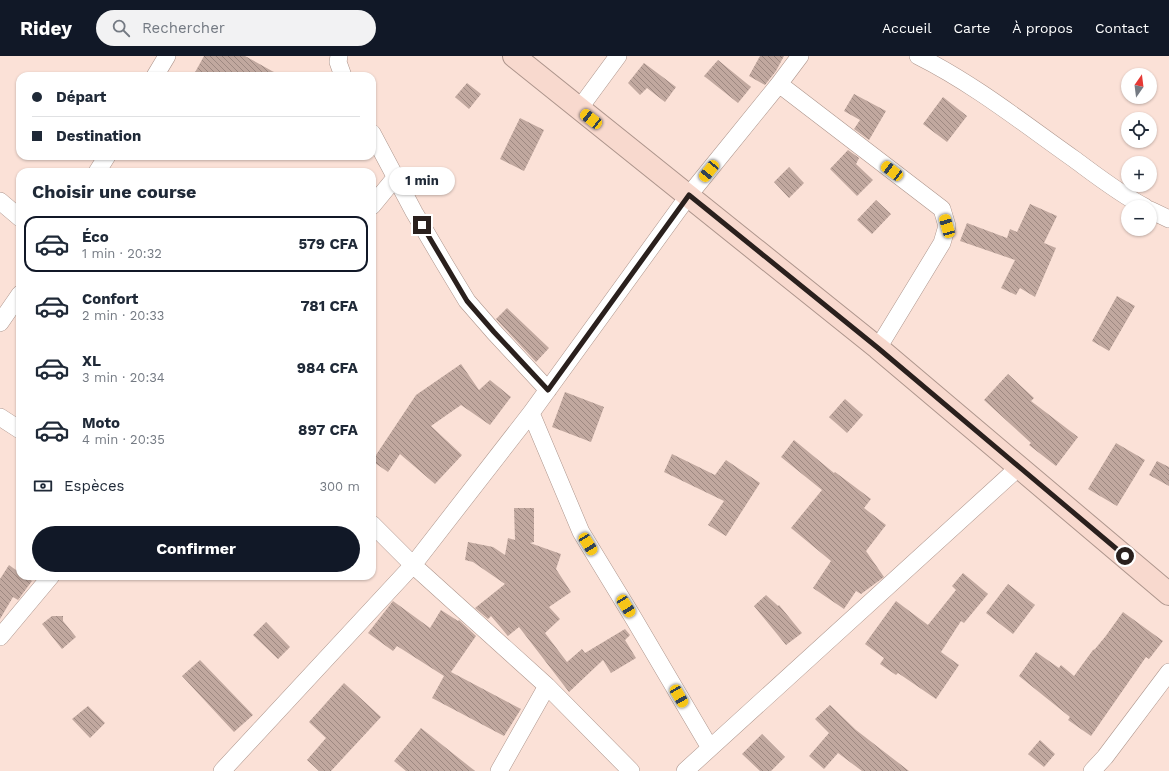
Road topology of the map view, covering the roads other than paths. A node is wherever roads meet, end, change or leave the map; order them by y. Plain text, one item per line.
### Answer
1 (167, 56) edge
2 (339, 56) edge
3 (514, 56) edge
4 (618, 56) edge
5 (800, 56) edge
6 (918, 56) edge
7 (157, 72) edge
8 (342, 72) edge
9 (779, 84) junction
10 (579, 109) junction
11 (376, 141) edge
12 (395, 178) junction
13 (689, 195) junction
14 (1133, 200) edge
15 (0, 201) edge
16 (376, 201) edge
17 (1157, 213) edge
18 (16, 215) edge
19 (1169, 219) edge
20 (16, 300) edge
21 (0, 323) edge
22 (878, 348) junction
23 (548, 390) junction
24 (531, 413) junction
25 (0, 418) edge
26 (16, 428) edge
27 (1019, 468) junction
28 (376, 528) edge
29 (413, 565) junction
30 (48, 580) edge
31 (1166, 586) edge
32 (0, 637) edge
33 (1169, 672) edge
34 (547, 686) junction
35 (710, 748) junction
36 (222, 771) edge
37 (499, 771) edge
38 (631, 771) edge
39 (685, 771) edge
40 (1092, 771) edge

1 - 7 street
2 - 8 street
3 - 10 main road
4 - 10 street
5 - 9 street
6 - 14 street
9 - 13 street
9 - 22 street
10 - 13 main road
11 - 12 street
12 - 16 street
12 - 23 street
13 - 22 main road
13 - 23 street
15 - 18 street
17 - 19 street
20 - 21 street
22 - 27 main road
23 - 24 street
24 - 29 street
24 - 35 street
25 - 26 street
27 - 31 main road
27 - 35 street
28 - 29 street
29 - 34 street
29 - 36 street
30 - 32 street
33 - 40 street
34 - 37 street
34 - 38 street
35 - 39 street

